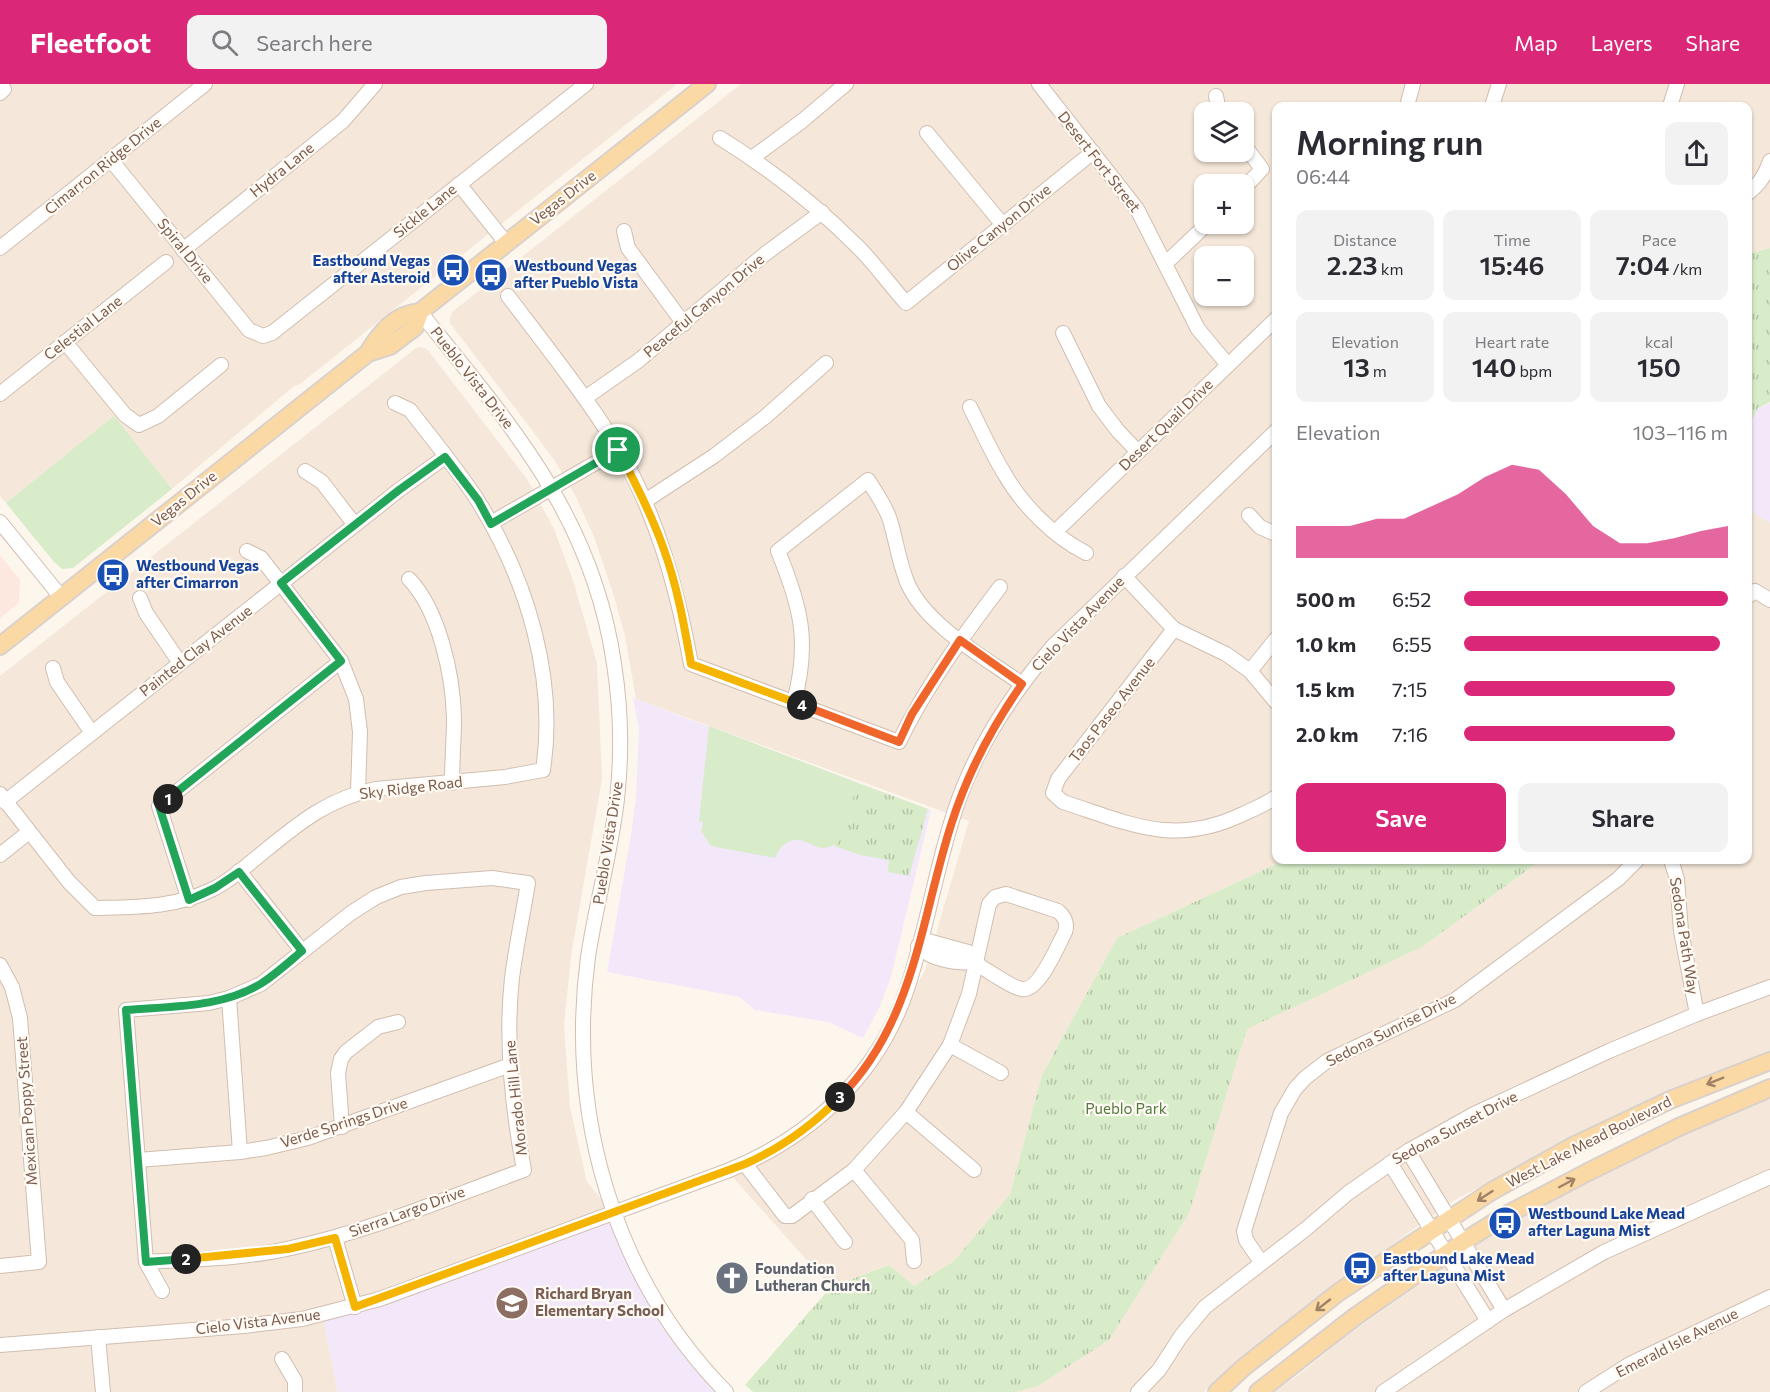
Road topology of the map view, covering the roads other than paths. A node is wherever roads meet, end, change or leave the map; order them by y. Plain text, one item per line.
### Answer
1 (205, 84) edge
2 (375, 84) edge
3 (586, 84) edge
4 (707, 84) edge
5 (846, 84) edge
6 (1039, 84) edge
7 (1413, 84) edge
8 (1499, 84) edge
9 (1677, 84) edge
10 (1216, 96) dead end
11 (1217, 102) edge
12 (1408, 102) edge
13 (1493, 102) edge
14 (1671, 102) edge
15 (927, 133) dead end
16 (720, 138) dead end
17 (1093, 152) junction
18 (752, 158) junction
19 (1254, 158) edge
20 (111, 160) junction
21 (1770, 161) edge
22 (1254, 177) edge
23 (459, 184) junction
24 (1752, 190) edge
25 (822, 212) junction
26 (1003, 225) junction
27 (624, 231) dead end
28 (1196, 234) edge
29 (506, 243) junction
30 (0, 248) edge
31 (183, 250) junction
32 (166, 262) dead end
33 (1165, 264) junction
34 (508, 297) dead end
35 (420, 312) junction
36 (1272, 323) edge
37 (684, 324) junction
38 (1063, 333) dead end
39 (263, 336) joint
40 (66, 342) junction
41 (826, 363) dead end
42 (221, 365) dead end
43 (1228, 365) junction
44 (0, 394) edge
45 (585, 398) junction
46 (394, 403) dead end
47 (970, 406) dead end
48 (1272, 435) edge
49 (618, 450) junction
50 (1138, 452) junction
51 (445, 457) junction
52 (305, 471) dead end
53 (552, 488) junction
54 (645, 501) junction
55 (1250, 515) dead end
56 (0, 522) edge
57 (491, 524) junction
58 (355, 525) junction
59 (1055, 532) junction
60 (1272, 532) edge
61 (247, 551) dead end
62 (1086, 553) dead end
63 (1124, 576) junction
64 (409, 579) dead end
65 (281, 583) junction
66 (1000, 587) dead end
67 (1752, 594) edge
68 (61, 597) junction
69 (140, 598) dead end
70 (1770, 600) edge
71 (1174, 628) junction
72 (960, 640) junction
73 (1272, 644) edge
74 (0, 646) edge
75 (341, 661) junction
76 (180, 663) junction
77 (52, 668) dead end
78 (1250, 671) junction
79 (1022, 684) junction
80 (1272, 697) edge
81 (794, 702) junction
82 (92, 733) junction
83 (452, 783) junction
84 (358, 792) junction
85 (3, 798) edge
86 (1272, 799) edge
87 (29, 832) junction
88 (0, 855) edge
89 (1633, 864) edge
90 (1672, 864) edge
91 (239, 872) junction
92 (189, 900) junction
93 (918, 946) junction
94 (302, 951) junction
95 (976, 961) junction
96 (0, 965) edge
97 (1770, 987) edge
98 (229, 998) junction
99 (1697, 1014) junction
100 (398, 1022) dead end
101 (950, 1045) junction
102 (1770, 1061) edge
103 (510, 1065) junction
104 (1001, 1073) dead end
105 (1770, 1088) edge
106 (906, 1112) junction
107 (342, 1127) junction
108 (1408, 1150) junction
109 (240, 1152) junction
110 (138, 1160) junction
111 (1390, 1163) junction
112 (745, 1164) junction
113 (524, 1170) joint
114 (854, 1170) junction
115 (974, 1170) dead end
116 (1770, 1177) edge
117 (812, 1199) junction
118 (613, 1213) junction
119 (1449, 1220) junction
120 (1433, 1230) junction
121 (335, 1238) junction
122 (845, 1242) dead end
123 (1463, 1242) junction
124 (1447, 1253) junction
125 (914, 1261) dead end
126 (146, 1262) junction
127 (1261, 1262) junction
128 (0, 1266) edge
129 (162, 1291) dead end
130 (1770, 1297) edge
131 (355, 1307) junction
132 (1504, 1310) junction
133 (1488, 1321) junction
134 (98, 1337) junction
135 (0, 1345) edge
136 (282, 1359) dead end
137 (103, 1392) edge
138 (295, 1392) edge
139 (726, 1392) edge
140 (1138, 1392) edge
141 (1216, 1392) edge
142 (1258, 1392) edge
143 (1383, 1392) edge
144 (1586, 1392) edge

1 - 20 street, Cimarron Ridge Drive
2 - 31 street, Hydra Lane
3 - 23 street, Sickle Lane
4 - 29 main road, Vegas Drive
5 - 18 street
6 - 17 street, Desert Fort Street
7 - 12 street
8 - 13 street
9 - 14 street
10 - 11 street
15 - 26 street
16 - 18 street
17 - 26 street, Olive Canyon Drive
17 - 33 street, Desert Fort Street
18 - 25 street
19 - 22 street
20 - 30 street, Cimarron Ridge Drive
20 - 31 street, Spiral Drive
21 - 24 street
23 - 29 street
23 - 39 street, Sickle Lane
25 - 26 street, Olive Canyon Drive
25 - 37 street, Peaceful Canyon Drive
27 - 37 street
28 - 33 street
29 - 35 main road, Vegas Drive
31 - 39 street, Spiral Drive
32 - 40 street, Celestial Lane
33 - 43 street, Desert Fort Street
34 - 45 street
35 - 53 street, Pueblo Vista Drive
35 - 68 main road, Vegas Drive
36 - 43 street, Desert Quail Drive
37 - 45 street, Peaceful Canyon Drive
38 - 50 street
40 - 42 street
40 - 44 street, Celestial Lane
41 - 54 street
43 - 50 street, Desert Quail Drive
45 - 49 street
46 - 51 street
47 - 59 street
48 - 63 street, Cielo Vista Avenue
49 - 53 street
49 - 54 street
50 - 59 street, Desert Quail Drive
51 - 57 street
51 - 58 street, Painted Clay Avenue
52 - 58 street
53 - 57 street
53 - 118 street, Pueblo Vista Drive
54 - 81 street
55 - 60 street
56 - 68 street
57 - 83 street, Sky Ridge Road
58 - 65 street, Painted Clay Avenue
59 - 62 street
61 - 65 street
63 - 71 street
63 - 79 street, Cielo Vista Avenue
64 - 83 street
65 - 75 street
65 - 76 street, Painted Clay Avenue
66 - 72 street
67 - 70 street
68 - 74 main road, Vegas Drive
69 - 76 street
71 - 78 street
71 - 86 street, Taos Paseo Avenue
72 - 79 street
72 - 81 street
72 - 81 street
73 - 78 street
75 - 84 street
75 - 92 street
76 - 82 street, Painted Clay Avenue
77 - 82 street
78 - 80 street
79 - 93 street, Cielo Vista Avenue
82 - 85 street, Painted Clay Avenue
83 - 84 street, Sky Ridge Road
84 - 91 street, Sky Ridge Road
85 - 87 street
87 - 88 street
87 - 92 street, Sky Ridge Road
89 - 127 street, Sedona Sunrise Drive
90 - 99 street, Sedona Path Way
91 - 92 street, Sky Ridge Road
91 - 94 street
93 - 95 street
93 - 112 street, Cielo Vista Avenue
94 - 98 street
94 - 103 street, Morado Hill Lane
95 - 95 street
95 - 101 street
96 - 128 street, Mexican Poppy Street
97 - 99 street, Sedona Sunset Drive
98 - 109 street
98 - 110 street
99 - 108 street, Sedona Sunset Drive
100 - 107 street
101 - 104 street
101 - 106 street
102 -> 119 main road, West Lake Mead Boulevard
103 - 107 street, Verde Springs Drive
103 - 113 street, Morado Hill Lane
123 -> 105 main road, West Lake Mead Boulevard
106 - 114 street
106 - 115 street
107 - 109 street, Verde Springs Drive
108 - 111 street, Sedona Sunset Drive
108 - 119 street
109 - 110 street, Verde Springs Drive
110 - 126 street
111 - 120 street
111 - 127 street, Sedona Sunset Drive
112 - 117 street
112 - 118 street, Cielo Vista Avenue
113 - 121 street, Sierra Largo Drive
114 - 117 street
114 - 125 street
116 - 132 street
117 - 122 street
118 - 131 street, Cielo Vista Avenue
118 - 139 street, Pueblo Vista Drive
119 - 120 main road, West Lake Mead Boulevard
119 - 123 street
120 - 124 street
120 -> 141 main road, West Lake Mead Boulevard
121 - 126 street, Sierra Largo Drive
121 - 131 street
123 - 124 main road, West Lake Mead Boulevard
123 - 132 street
124 - 133 street
124 - 142 main road, West Lake Mead Boulevard
126 - 129 street
127 - 140 street, Sedona Sunset Drive
130 - 144 street, Emerald Isle Avenue
131 - 134 street, Cielo Vista Avenue
132 - 133 street
133 - 143 street
134 - 135 street, Cielo Vista Avenue
134 - 137 street
136 - 138 street

